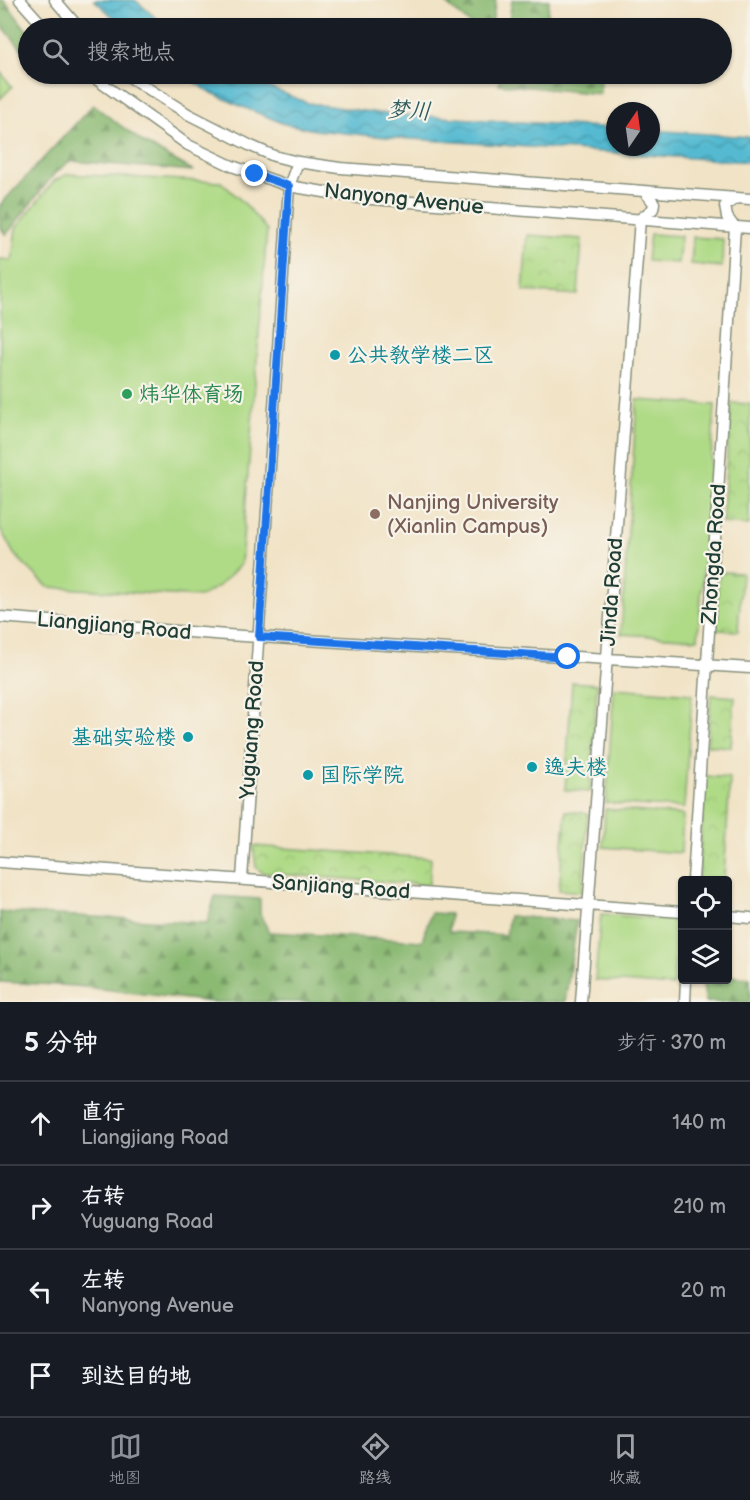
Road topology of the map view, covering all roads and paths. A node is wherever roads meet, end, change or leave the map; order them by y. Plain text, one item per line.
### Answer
1 (21, 0) edge
2 (55, 0) edge
3 (36, 18) edge
4 (70, 18) edge
5 (103, 84) edge
6 (141, 84) edge
7 (298, 162) junction
8 (289, 186) junction
9 (645, 192) junction
10 (735, 199) junction
11 (750, 199) edge
12 (640, 219) junction
13 (735, 228) junction
14 (750, 228) edge
15 (0, 617) edge
16 (259, 637) junction
17 (607, 660) junction
18 (707, 666) junction
19 (750, 669) edge
20 (0, 862) edge
21 (693, 876) edge
22 (242, 879) junction
23 (589, 905) junction
24 (678, 912) edge
25 (732, 916) edge
26 (750, 918) edge
27 (686, 984) edge
28 (581, 1002) edge
29 (685, 1002) edge

1 - 3 street
2 - 4 street
5 - 8 street, Nanyong Avenue
6 - 7 street, Nanyong Avenue
7 - 8 street, Yuguang Road
7 - 9 street, Nanyong Avenue
8 - 12 street, Nanyong Avenue
8 - 16 street, Yuguang Road
9 - 10 street, Nanyong Avenue
9 - 12 street, Jinda Road
10 - 11 street, Nanyong Avenue
10 - 13 street, Zhongda Road
12 - 13 street, Nanyong Avenue
12 - 17 street, Jinda Road
13 - 14 street, Nanyong Avenue
13 - 18 street, Zhongda Road
15 - 16 street, Liangjiang Road
16 - 17 street
16 - 22 street, Yuguang Road
17 - 18 street
17 - 23 street, Jinda Road
18 - 19 street
18 - 21 street, Zhongda Road
20 - 22 street, Sanjiang Road
22 - 23 street, Sanjiang Road
23 - 24 street, Sanjiang Road
23 - 28 street, Jinda Road
25 - 26 street
27 - 29 street

